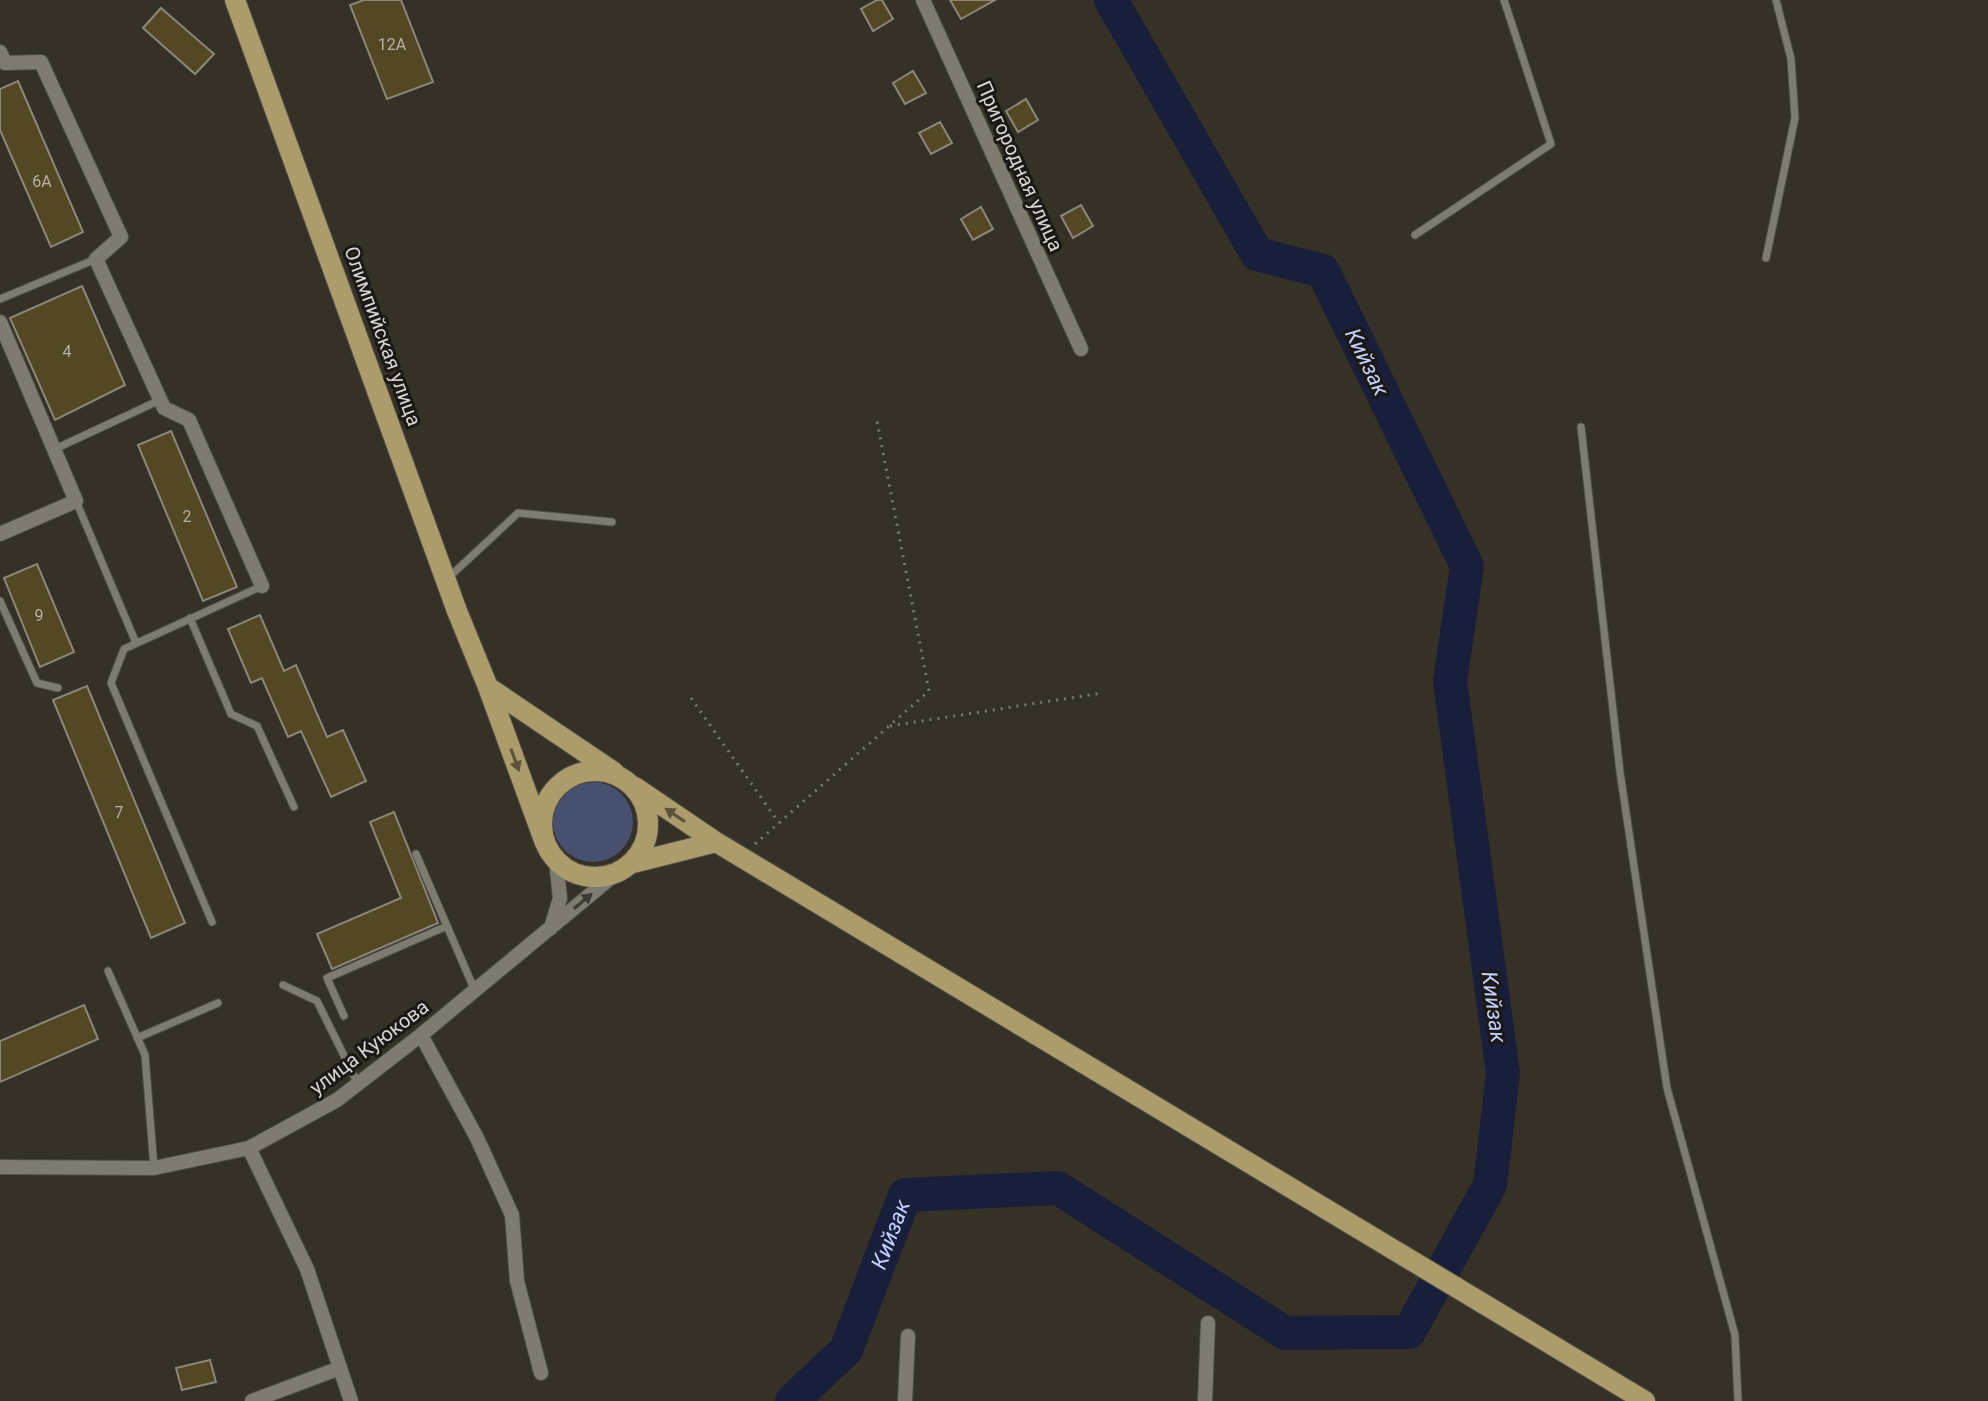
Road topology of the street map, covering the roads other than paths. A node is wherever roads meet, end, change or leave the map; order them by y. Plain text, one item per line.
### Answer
1 (235, 0) edge
2 (923, 0) edge
3 (1504, 0) edge
4 (1776, 0) edge
5 (0, 52) edge
6 (1415, 235) dead end
7 (1766, 258) dead end
8 (96, 259) junction
9 (0, 299) edge
10 (0, 322) edge
11 (1081, 349) dead end
12 (160, 400) junction
13 (1581, 427) dead end
14 (55, 449) junction
15 (76, 501) junction
16 (612, 522) dead end
17 (0, 534) edge
18 (446, 580) junction
19 (262, 586) joint
20 (0, 601) edge
21 (3, 618) edge
22 (190, 618) junction
23 (136, 643) junction
24 (488, 687) junction
25 (58, 688) dead end
26 (618, 774) junction
27 (635, 787) junction
28 (294, 807) dead end
29 (716, 842) junction
30 (545, 843) junction
31 (416, 854) dead end
32 (556, 861) junction
33 (633, 863) junction
34 (614, 875) junction
35 (212, 922) dead end
36 (447, 926) junction
37 (551, 928) junction
38 (108, 971) dead end
39 (283, 985) dead end
40 (475, 991) junction
41 (218, 1003) dead end
42 (344, 1016) dead end
43 (421, 1035) junction
44 (137, 1038) junction
45 (358, 1084) junction
46 (249, 1148) junction
47 (0, 1167) edge
48 (154, 1168) junction
49 (1208, 1323) dead end
50 (908, 1336) dead end
51 (340, 1368) junction
52 (541, 1373) dead end
53 (252, 1401) edge
54 (351, 1401) edge
55 (905, 1401) edge
56 (1205, 1401) edge
57 (1645, 1401) edge
58 (1738, 1401) edge

1 - 18 main road, Олимпийская улица
2 - 11 street, Пригородная улица
3 - 6 lane
4 - 7 lane
5 - 8 street
8 - 9 lane
8 - 12 street
10 - 14 street
12 - 14 lane
12 - 19 street
13 - 58 lane
14 - 15 street
15 - 17 street
15 - 23 lane
16 - 18 lane
18 - 24 main road, Олимпийская улица
19 - 22 lane
20 - 21 lane
21 - 25 lane
22 - 23 lane
22 - 28 lane
23 - 35 lane
24 - 26 main road
24 -> 30 main road, Олимпийская улица
26 - 27 main road
26 - 30 main road
29 -> 27 main road
27 - 33 main road
29 - 33 main road
29 - 57 main road
30 - 32 main road
31 - 36 lane
32 - 34 main road
32 - 37 street
33 - 34 main road
37 -> 34 street, улица Куюкова
36 - 40 lane
36 - 42 lane
37 - 40 street, улица Куюкова
38 - 44 lane
39 - 45 lane
40 - 43 street, улица Куюкова
41 - 44 lane
43 - 45 street, улица Куюкова
43 - 52 street
44 - 48 lane
45 - 46 street, улица Куюкова
46 - 48 street, улица Куюкова
46 - 51 street
47 - 48 street, улица Куюкова
49 - 56 street
50 - 55 street
51 - 53 street
51 - 54 street

